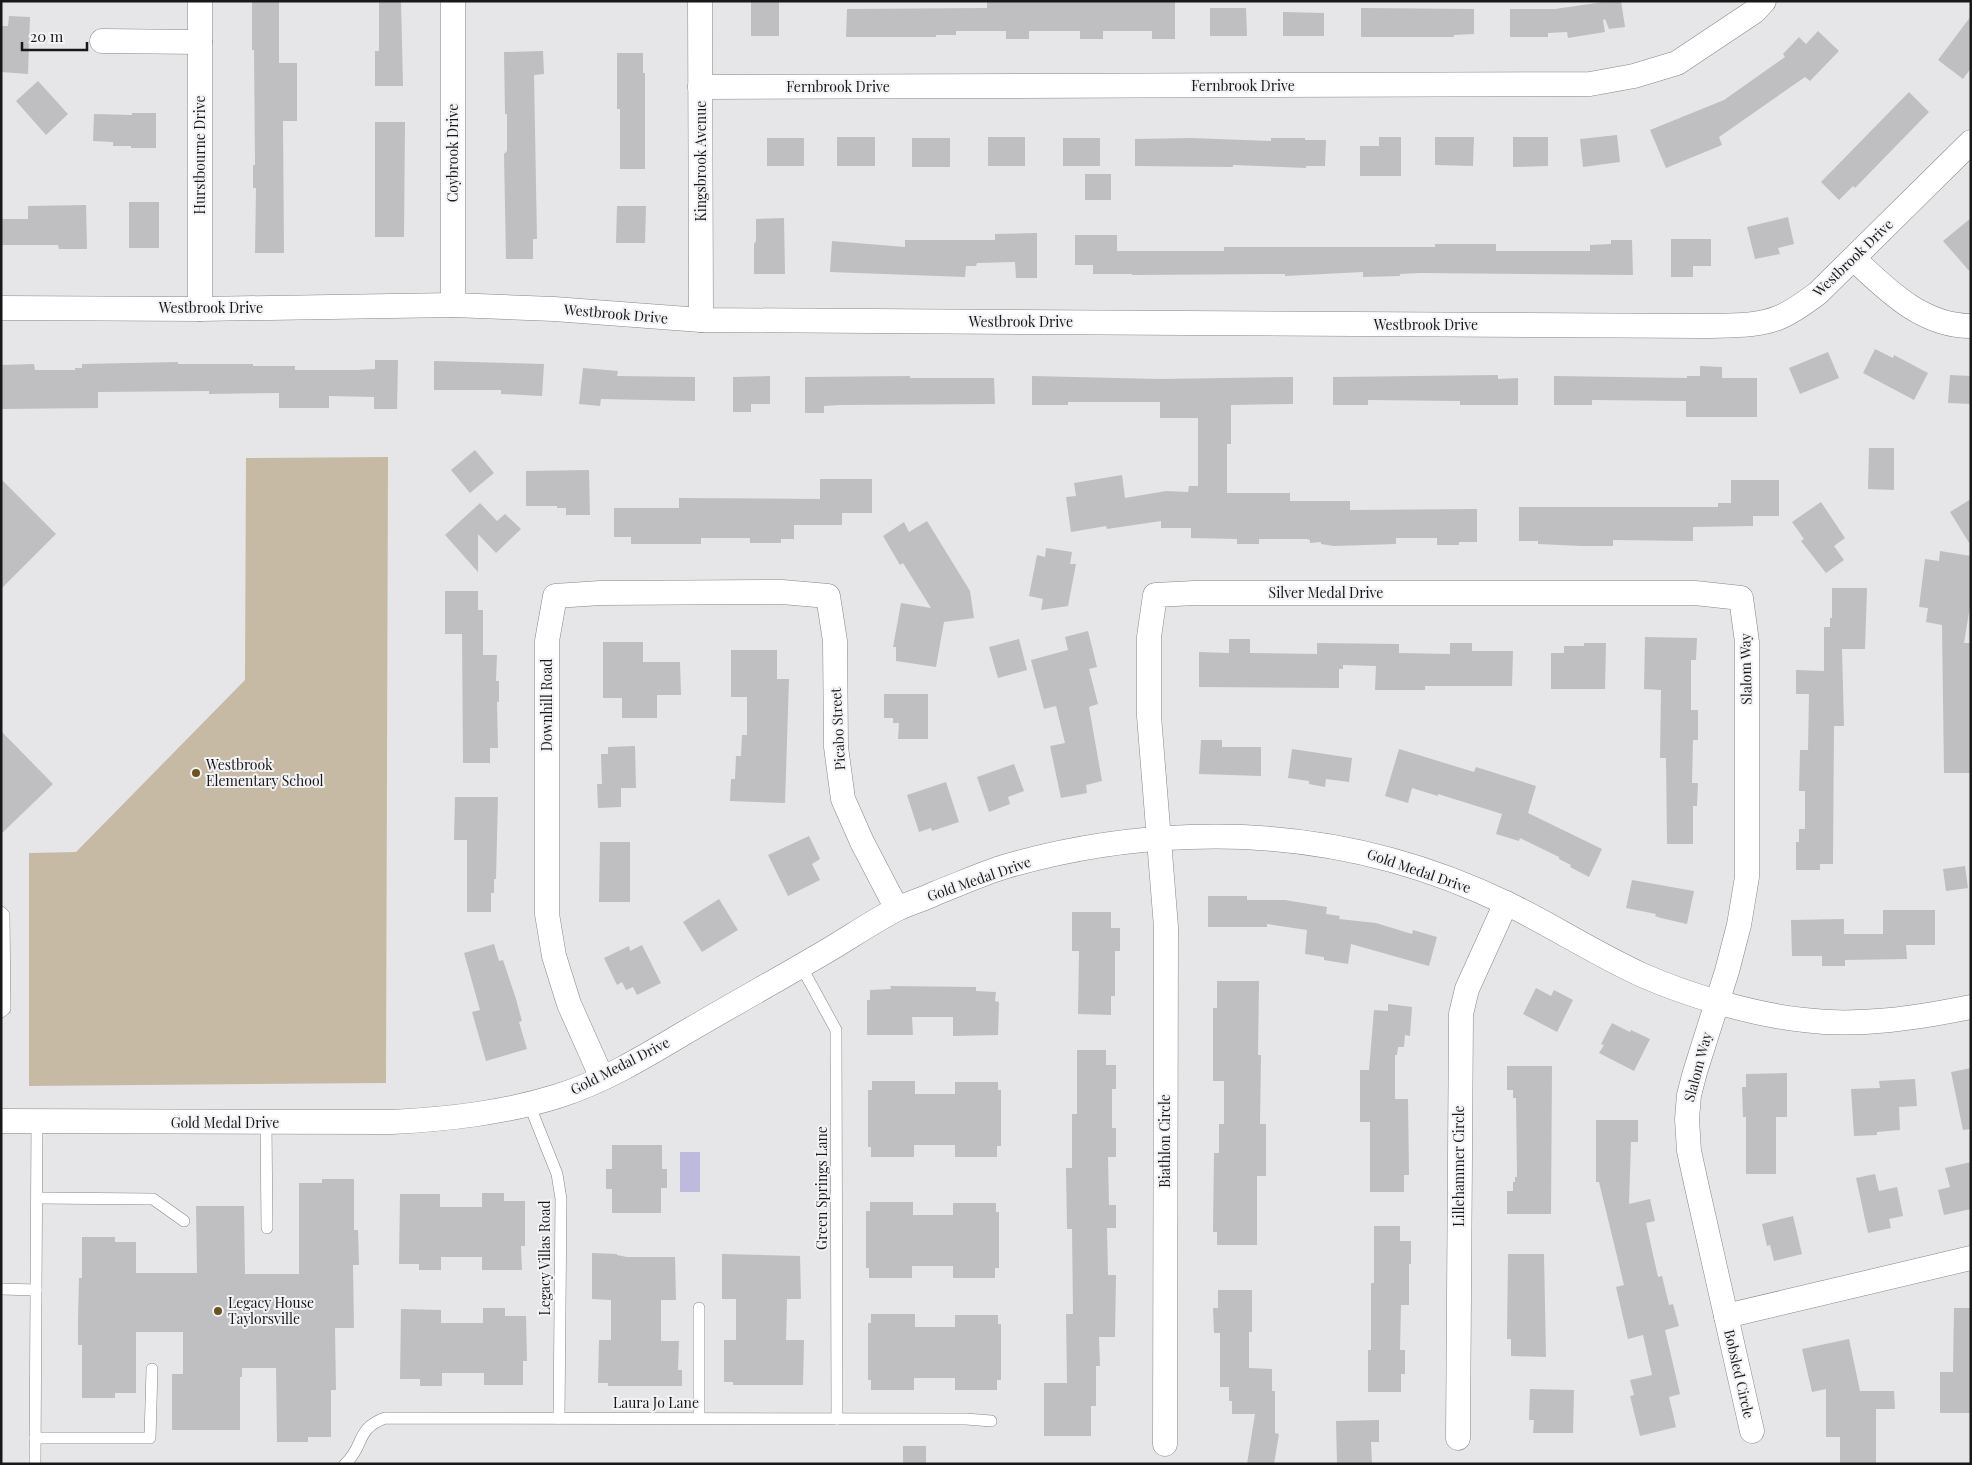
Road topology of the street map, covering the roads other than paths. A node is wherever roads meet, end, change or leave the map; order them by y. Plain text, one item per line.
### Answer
1 (200, 1) edge
2 (453, 1) edge
3 (700, 1) edge
4 (1764, 1) edge
5 (102, 41) dead end
6 (200, 42) junction
7 (700, 87) junction
8 (1971, 142) edge
9 (1854, 259) junction
10 (453, 305) junction
11 (1, 308) edge
12 (200, 309) junction
13 (701, 320) junction
14 (1971, 326) edge
15 (828, 596) joint
16 (1741, 598) joint
17 (1159, 839) junction
18 (1506, 903) junction
19 (898, 909) junction
20 (1, 912) edge
21 (801, 966) junction
22 (1717, 1001) junction
23 (1971, 1007) edge
24 (1, 1012) edge
25 (602, 1078) junction
26 (529, 1104) junction
27 (1, 1121) edge
28 (37, 1122) junction
29 (266, 1123) junction
30 (38, 1198) junction
31 (184, 1221) dead end
32 (267, 1228) dead end
33 (1971, 1258) edge
34 (1, 1290) edge
35 (36, 1290) junction
36 (699, 1308) dead end
37 (1726, 1316) junction
38 (152, 1370) dead end
39 (559, 1418) junction
40 (699, 1418) junction
41 (837, 1419) junction
42 (991, 1421) dead end
43 (1752, 1431) dead end
44 (35, 1438) junction
45 (1458, 1438) dead end
46 (1165, 1444) dead end
47 (34, 1464) edge
48 (345, 1464) edge

1 - 6 street, Hurstbourne Drive
2 - 10 street, Coybrook Drive
3 - 7 street, Kingsbrook Avenue
4 - 7 street, Fernbrook Drive
5 - 6 street
6 - 12 street, Hurstbourne Drive
7 - 13 street, Kingsbrook Avenue
8 - 9 street, Westbrook Drive
9 - 13 street, Westbrook Drive
9 - 14 street
10 - 12 street, Westbrook Drive
10 - 13 street, Westbrook Drive
11 - 12 street, Westbrook Drive
15 - 19 street, Picabo Street
15 - 25 street, Downhill Road
16 - 17 street, Silver Medal Drive
16 - 22 street, Slalom Way
17 - 18 street, Gold Medal Drive
17 - 19 street, Gold Medal Drive
17 - 46 street, Biathlon Circle
18 - 22 street, Gold Medal Drive
18 - 45 street, Lillehammer Circle
19 - 21 street, Gold Medal Drive
20 - 24 lane
21 - 25 street, Gold Medal Drive
21 - 41 lane, Green Springs Lane
22 - 23 street, Gold Medal Drive
22 - 37 street, Slalom Way
25 - 26 street, Gold Medal Drive
26 - 29 street, Gold Medal Drive
26 - 39 lane, Legacy Villas Road
27 - 28 street, Gold Medal Drive
28 - 29 street, Gold Medal Drive
28 - 30 lane
29 - 32 lane
30 - 31 lane
30 - 35 lane
33 - 37 street
34 - 35 lane
35 - 44 lane
36 - 40 lane
37 - 43 street, Bobsled Circle
38 - 44 lane
39 - 40 lane, Laura Jo Lane
39 - 48 lane, Laura Jo Lane
40 - 41 lane, Laura Jo Lane
41 - 42 lane, Laura Jo Lane
44 - 47 lane

